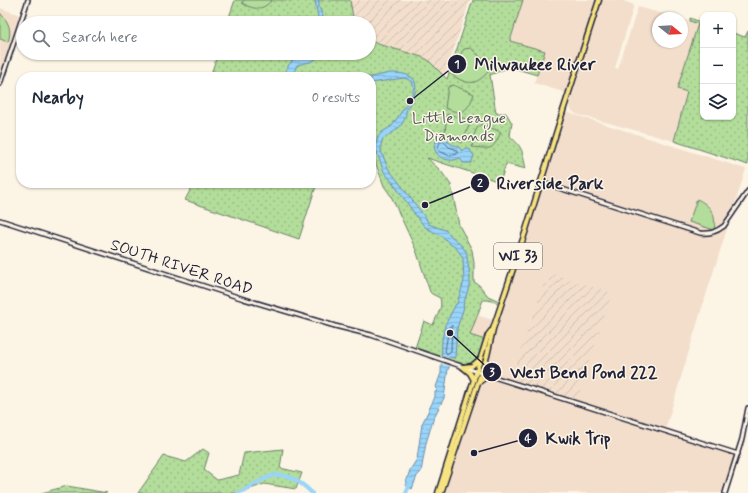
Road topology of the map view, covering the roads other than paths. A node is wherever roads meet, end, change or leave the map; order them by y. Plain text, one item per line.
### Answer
1 (28, 0) edge
2 (599, 0) edge
3 (23, 16) edge
4 (16, 36) edge
5 (0, 84) edge
6 (540, 182) junction
7 (748, 191) edge
8 (0, 220) edge
9 (492, 329) junction
10 (480, 359) junction
11 (484, 364) junction
12 (462, 367) junction
13 (479, 372) junction
14 (492, 376) junction
15 (474, 380) junction
16 (477, 384) junction
17 (748, 408) edge
18 (738, 454) junction
19 (440, 493) edge
20 (725, 493) edge

1 - 3 street
2 - 6 main road, WI 33
4 - 5 street
6 - 7 street
6 - 9 main road, WI 33
8 - 12 street, SOUTH RIVER ROAD
9 - 10 main road, WI 33
9 - 11 main road, WI 33
10 - 12 main road
10 - 13 main road, WI 33
11 - 13 main road, WI 33
11 - 14 main road
12 - 13 street, SOUTH RIVER ROAD
12 - 15 main road
13 - 14 street, SOUTH RIVER ROAD
13 - 15 main road, WI 33
13 - 16 main road, WI 33
14 - 16 main road
14 - 18 street, SOUTH RIVER ROAD
15 - 19 main road, WI 33
16 - 19 main road, WI 33
17 - 18 street
18 - 20 street

